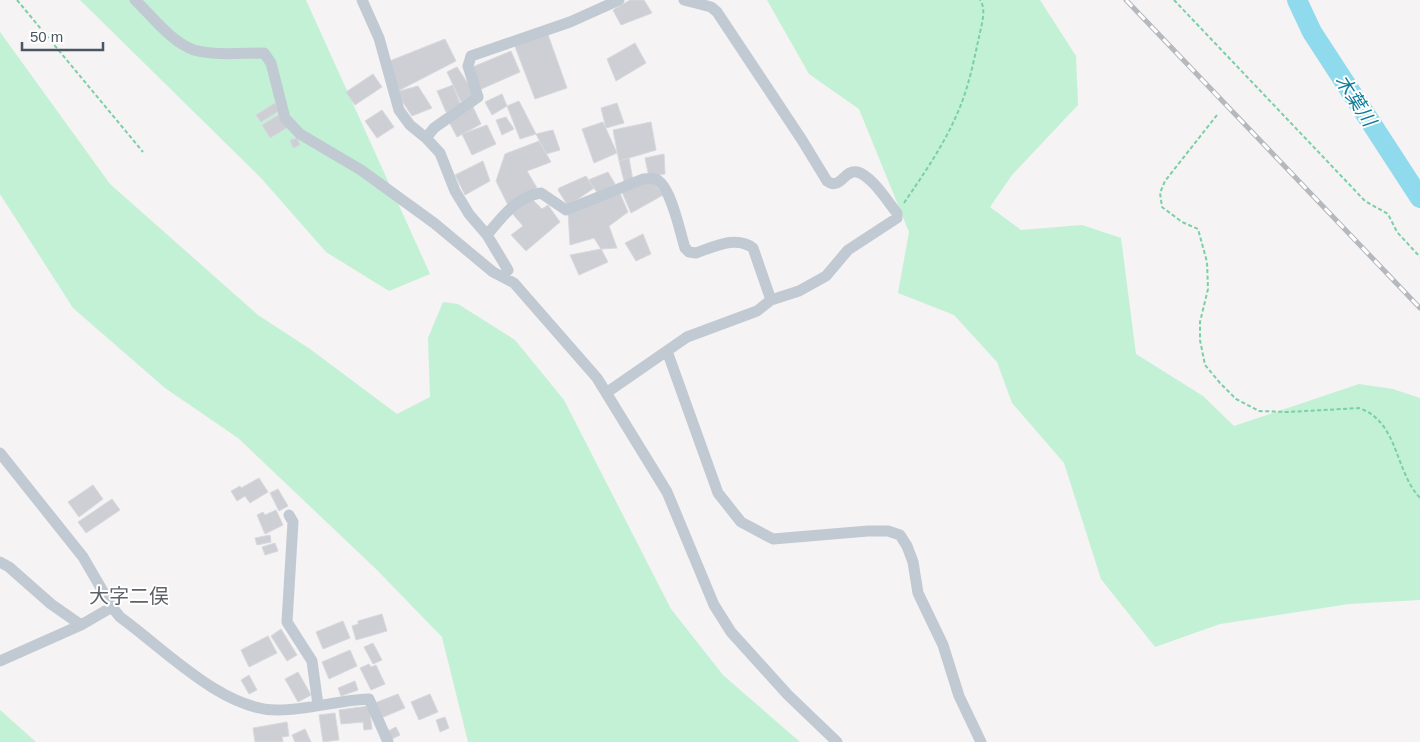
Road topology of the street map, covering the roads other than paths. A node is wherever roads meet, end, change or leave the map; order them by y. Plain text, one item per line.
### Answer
1 (135, 0) edge
2 (362, 0) edge
3 (619, 0) edge
4 (684, 0) edge
5 (426, 138) junction
6 (487, 235) junction
7 (503, 275) junction
8 (771, 300) junction
9 (667, 351) junction
10 (606, 393) junction
11 (0, 453) edge
12 (288, 515) dead end
13 (0, 562) edge
14 (112, 608) junction
15 (81, 624) junction
16 (0, 661) edge
17 (318, 705) junction
18 (388, 742) edge
19 (837, 742) edge
20 (981, 742) edge

1 - 7 street
2 - 5 street
3 - 5 street
4 - 8 street
5 - 6 street
6 - 7 street
6 - 8 street
7 - 10 street
8 - 9 street
9 - 10 street
9 - 20 street
10 - 19 street
11 - 14 street
12 - 17 street
13 - 15 street
14 - 15 street
14 - 17 street
15 - 16 street
17 - 18 street

